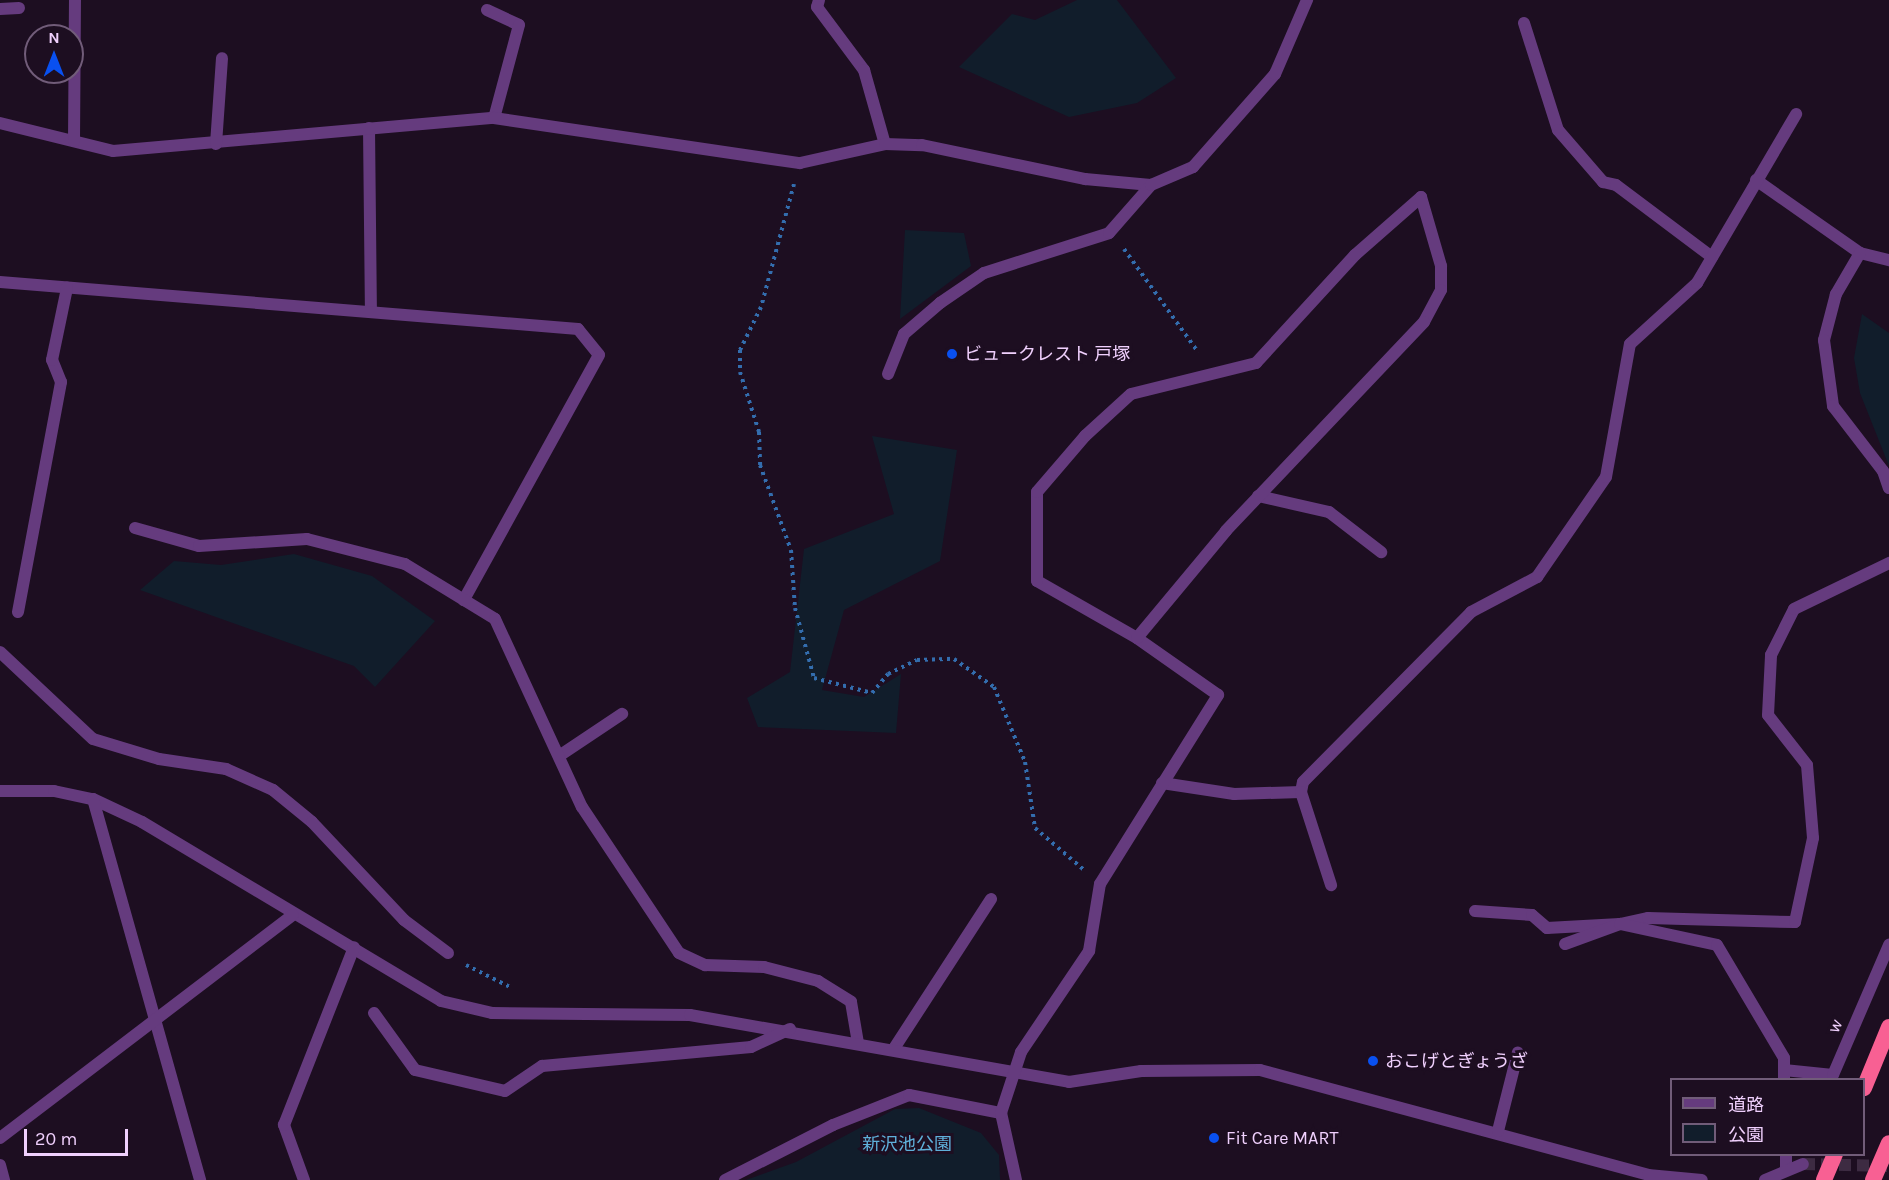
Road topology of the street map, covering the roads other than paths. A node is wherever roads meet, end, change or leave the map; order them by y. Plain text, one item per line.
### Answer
1 (75, 0) edge
2 (819, 0) edge
3 (1308, 0) edge
4 (19, 8) dead end
5 (0, 9) edge
6 (487, 10) dead end
7 (1524, 23) dead end
8 (222, 58) dead end
9 (1796, 114) dead end
10 (494, 118) junction
11 (0, 123) edge
12 (369, 128) junction
13 (74, 141) junction
14 (216, 144) junction
15 (885, 144) junction
16 (1756, 180) junction
17 (1151, 185) junction
18 (1860, 253) junction
19 (1712, 257) junction
20 (1889, 260) edge
21 (0, 282) edge
22 (67, 288) junction
23 (370, 312) junction
24 (888, 374) dead end
25 (1889, 488) edge
26 (1258, 496) junction
27 (135, 528) dead end
28 (1381, 552) dead end
29 (1889, 563) edge
30 (464, 600) junction
31 (18, 612) dead end
32 (1137, 638) junction
33 (0, 652) edge
34 (622, 714) dead end
35 (559, 756) junction
36 (1162, 783) junction
37 (0, 791) edge
38 (1301, 792) junction
39 (93, 799) junction
40 (1331, 885) dead end
41 (992, 899) dead end
42 (1475, 911) dead end
43 (293, 915) junction
44 (1620, 924) junction
45 (1565, 944) dead end
46 (1889, 945) edge
47 (354, 947) junction
48 (448, 953) road end
49 (374, 1013) dead end
50 (153, 1023) junction
51 (1889, 1027) edge
52 (790, 1029) junction
53 (858, 1043) junction
54 (893, 1050) junction
55 (1518, 1052) dead end
56 (1013, 1074) junction
57 (1784, 1075) edge
58 (1865, 1083) edge
59 (1001, 1113) junction
60 (1498, 1131) junction
61 (0, 1138) edge
62 (1889, 1143) edge
63 (1786, 1156) edge
64 (1835, 1156) edge
65 (1803, 1164) tunnel mouth
66 (0, 1165) edge
67 (1786, 1170) junction
68 (4, 1180) edge
69 (200, 1180) edge
70 (304, 1180) edge
71 (725, 1180) edge
72 (1016, 1180) edge
73 (1702, 1180) edge
74 (1765, 1180) edge
75 (1824, 1180) edge
76 (1873, 1180) edge

1 - 13 street
2 - 15 street
3 - 17 street
4 - 5 street
6 - 10 street
7 - 19 street
8 - 14 street
9 - 16 street
10 - 12 street
10 - 15 street
11 - 13 street
12 - 14 street
12 - 23 street
13 - 14 street
15 - 17 street
16 - 18 street
16 - 19 street
17 - 24 street
18 - 20 street
18 - 25 street
19 - 38 street
21 - 22 street
22 - 23 street
22 - 31 street
23 - 30 street
26 - 28 street
26 - 32 street
26 - 32 street
27 - 30 street
29 - 44 street
30 - 35 street
32 - 36 street
33 - 48 street
34 - 35 street
35 - 53 street
36 - 38 street
36 - 56 street
37 - 39 street
38 - 40 street
39 - 43 street
39 - 50 street
41 - 54 street
42 - 44 street
43 - 47 street
43 - 50 street
44 - 45 street
44 - 57 street
46 - 57 street, w
47 - 52 street
47 - 70 street
49 - 52 street
50 - 61 street
50 - 69 street
51 - 58 highway
52 - 53 street
53 - 54 street
54 - 56 street
55 - 60 street
56 - 59 street
56 - 60 street
59 - 71 street
59 - 72 street
60 - 73 street
62 - 76 highway
63 - 67 street
64 - 75 highway
65 - 67 street
66 - 68 street
67 - 74 street

